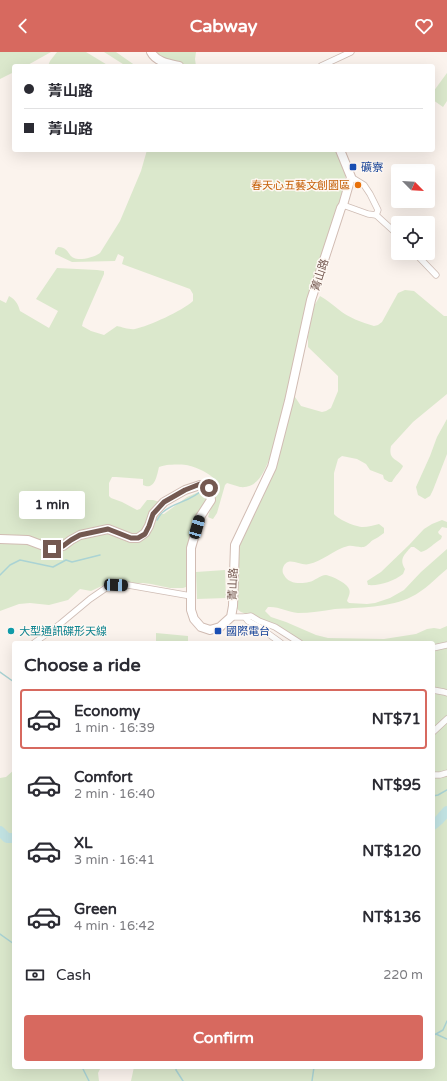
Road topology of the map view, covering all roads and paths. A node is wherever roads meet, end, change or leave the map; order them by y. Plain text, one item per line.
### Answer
1 (151, 52) edge
2 (351, 52) edge
3 (171, 64) edge
4 (325, 64) edge
5 (341, 152) edge
6 (351, 178) junction
7 (343, 205) junction
8 (376, 215) junction
9 (391, 229) edge
10 (422, 260) edge
11 (436, 275) dead end
12 (0, 539) edge
13 (191, 596) junction
14 (231, 617) junction
15 (245, 617) junction
16 (37, 641) edge
17 (278, 641) edge
18 (297, 641) edge
19 (447, 645) edge
20 (435, 648) edge
21 (435, 690) edge
22 (447, 693) edge
23 (447, 719) edge
24 (435, 730) edge
25 (447, 773) edge
26 (435, 775) edge

1 - 3 street
2 - 4 street
5 - 6 street
6 - 7 street, 菁山路
6 - 8 street
7 - 8 street
7 - 14 street, 菁山路
8 - 9 street
10 - 11 street
12 - 13 street, 菁山路
13 - 14 street, 菁山路
13 - 16 street
14 - 15 street
15 - 17 street
15 - 18 street
19 - 20 street
21 - 22 street
23 - 24 street
25 - 26 street

